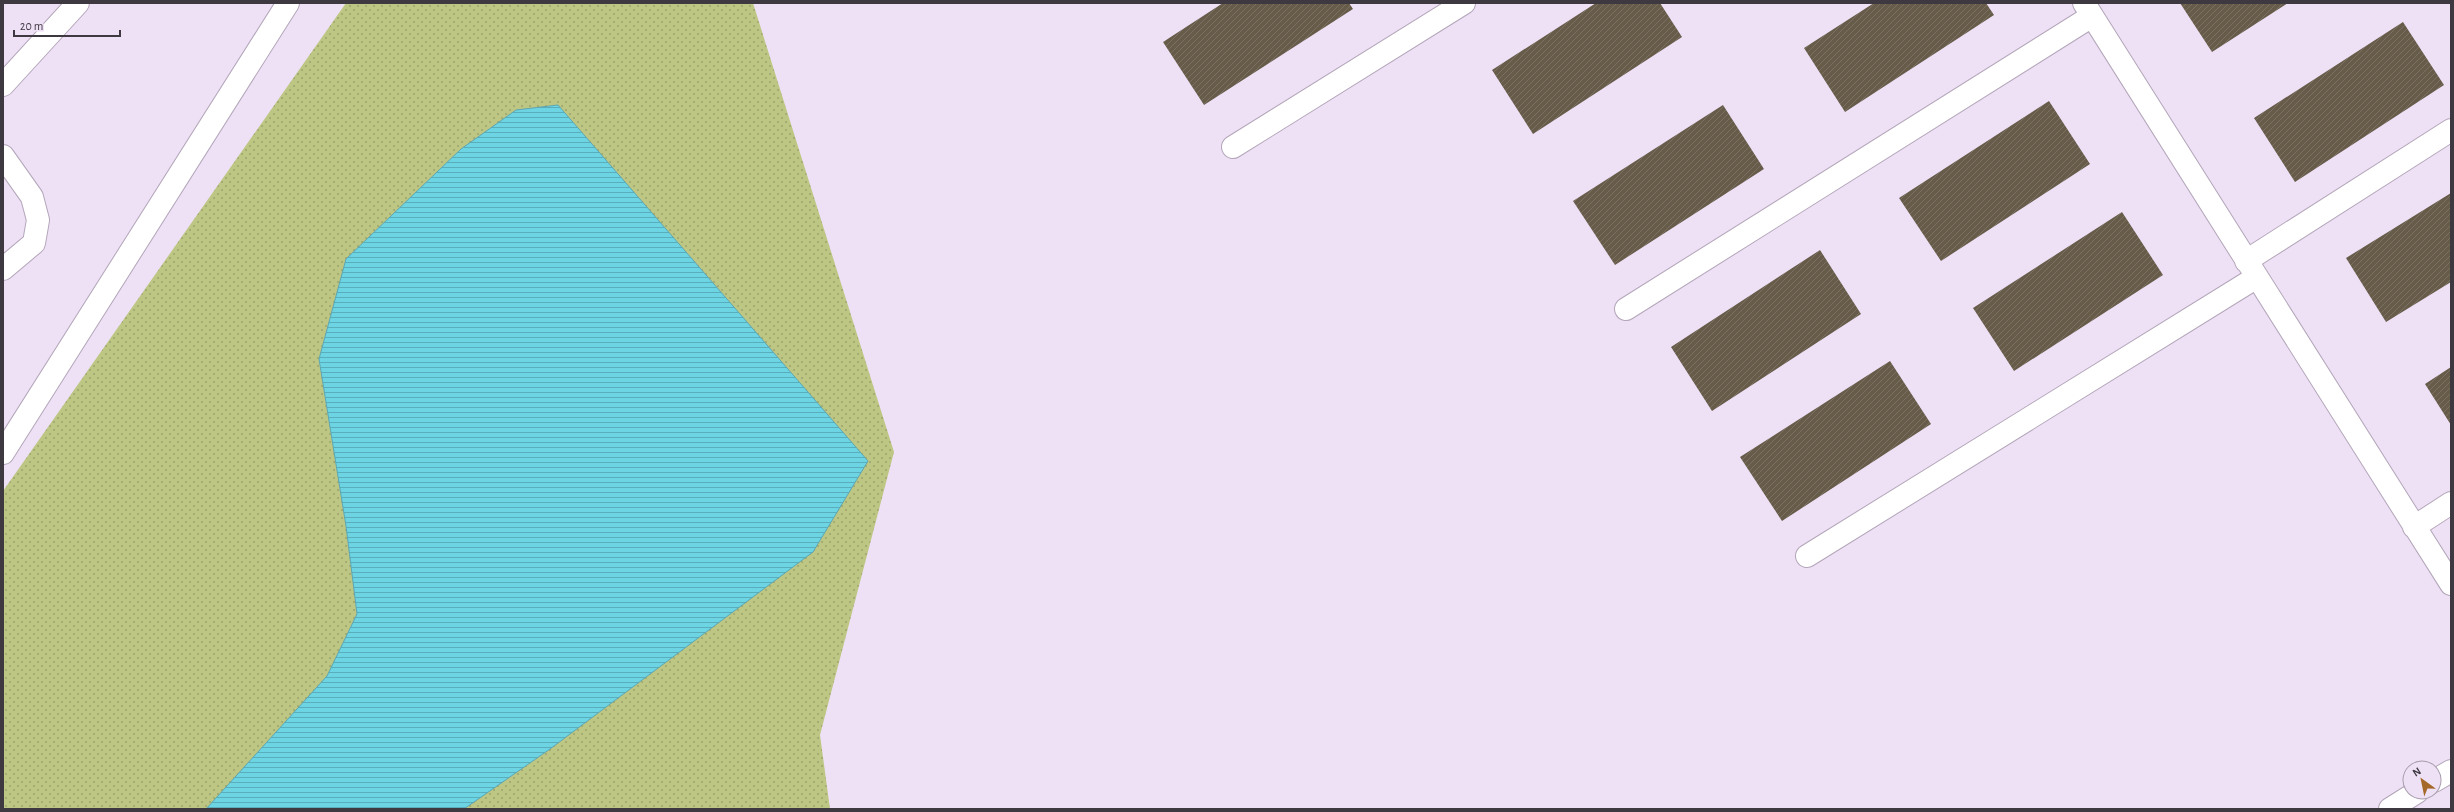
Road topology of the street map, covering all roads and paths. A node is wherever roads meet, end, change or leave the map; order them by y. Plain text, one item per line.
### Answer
1 (78, 3) edge
2 (288, 3) edge
3 (1464, 3) edge
4 (2088, 10) edge
5 (3, 85) edge
6 (2451, 130) edge
7 (1233, 147) dead end
8 (3, 156) edge
9 (3, 269) edge
10 (2252, 269) junction
11 (1626, 309) dead end
12 (3, 453) edge
13 (2451, 503) edge
14 (2414, 526) junction
15 (1807, 556) dead end
16 (2451, 584) edge
17 (2451, 771) edge
18 (2442, 776) edge
19 (2404, 800) edge
20 (2390, 809) edge

1 - 5 street
2 - 12 street
3 - 7 street
4 - 10 street
4 - 11 street
6 - 10 street
8 - 9 street
10 - 14 street
10 - 15 street
13 - 14 street
14 - 16 street
17 - 18 street
19 - 20 street

